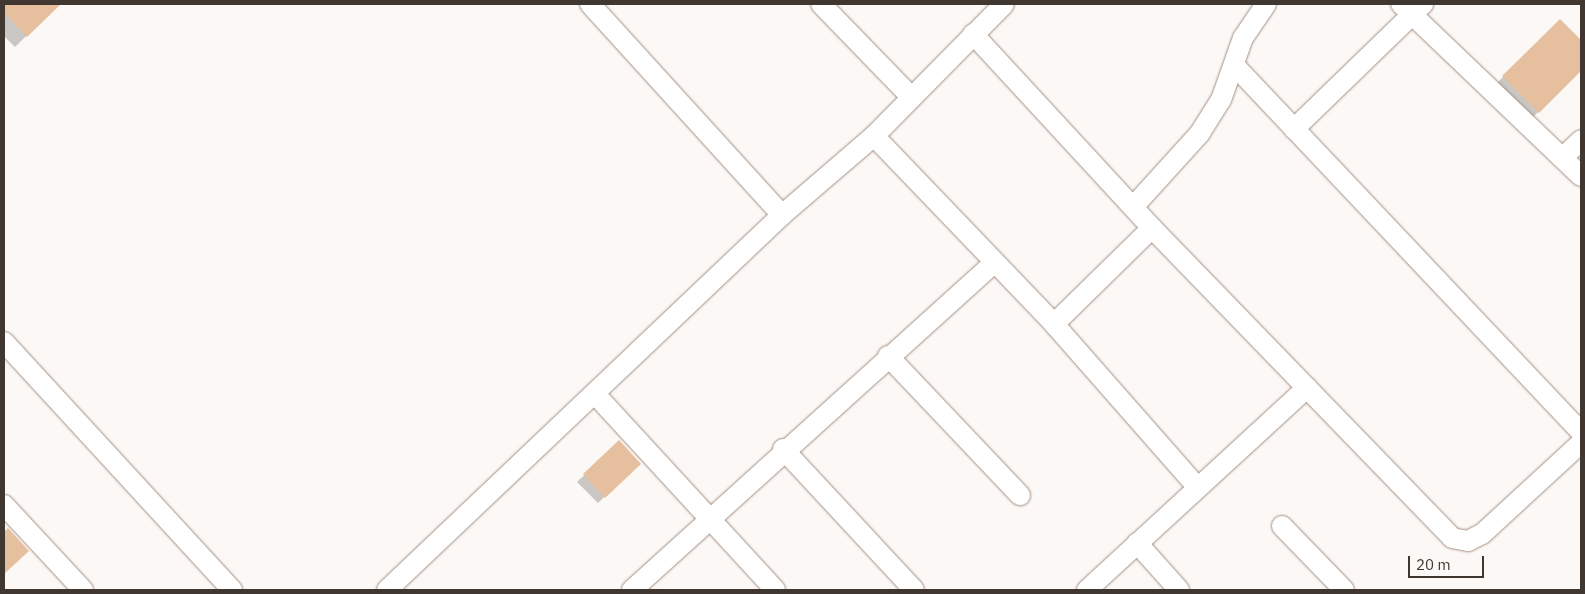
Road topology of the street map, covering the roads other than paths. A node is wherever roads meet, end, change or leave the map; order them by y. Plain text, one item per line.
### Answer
1 (592, 4) edge
2 (821, 4) edge
3 (1004, 4) edge
4 (1266, 4) edge
5 (1412, 7) edge
6 (973, 34) junction
7 (1235, 66) junction
8 (911, 97) junction
9 (1294, 130) junction
10 (874, 136) junction
11 (1581, 140) edge
12 (1562, 158) junction
13 (1581, 176) edge
14 (1133, 207) junction
15 (782, 215) junction
16 (1152, 228) junction
17 (995, 262) junction
18 (1054, 324) junction
19 (4, 342) edge
20 (888, 356) junction
21 (1307, 388) junction
22 (595, 394) junction
23 (1581, 432) edge
24 (1581, 443) edge
25 (783, 449) junction
26 (1197, 488) junction
27 (1020, 495) dead end
28 (4, 505) edge
29 (708, 519) junction
30 (1282, 526) dead end
31 (1137, 543) junction
32 (83, 590) edge
33 (232, 590) edge
34 (387, 590) edge
35 (632, 590) edge
36 (775, 590) edge
37 (914, 590) edge
38 (1087, 590) edge
39 (1179, 590) edge
40 (1344, 590) edge

1 - 15 street
2 - 8 street
3 - 6 street
4 - 7 street
5 - 9 street
5 - 12 street
6 - 8 street
6 - 14 street
7 - 9 street
7 - 14 street
8 - 10 street
9 - 23 street
10 - 15 street
10 - 17 street
11 - 12 street
12 - 13 street
14 - 16 street
15 - 22 street
16 - 18 street
16 - 21 street
17 - 18 street
17 - 20 street
18 - 26 street
19 - 33 street
20 - 25 street
20 - 27 street
21 - 24 street
21 - 26 street
22 - 29 street
22 - 34 street
25 - 29 street
25 - 37 street
26 - 31 street
28 - 32 street
29 - 35 street
29 - 36 street
30 - 40 street
31 - 38 street
31 - 39 street

